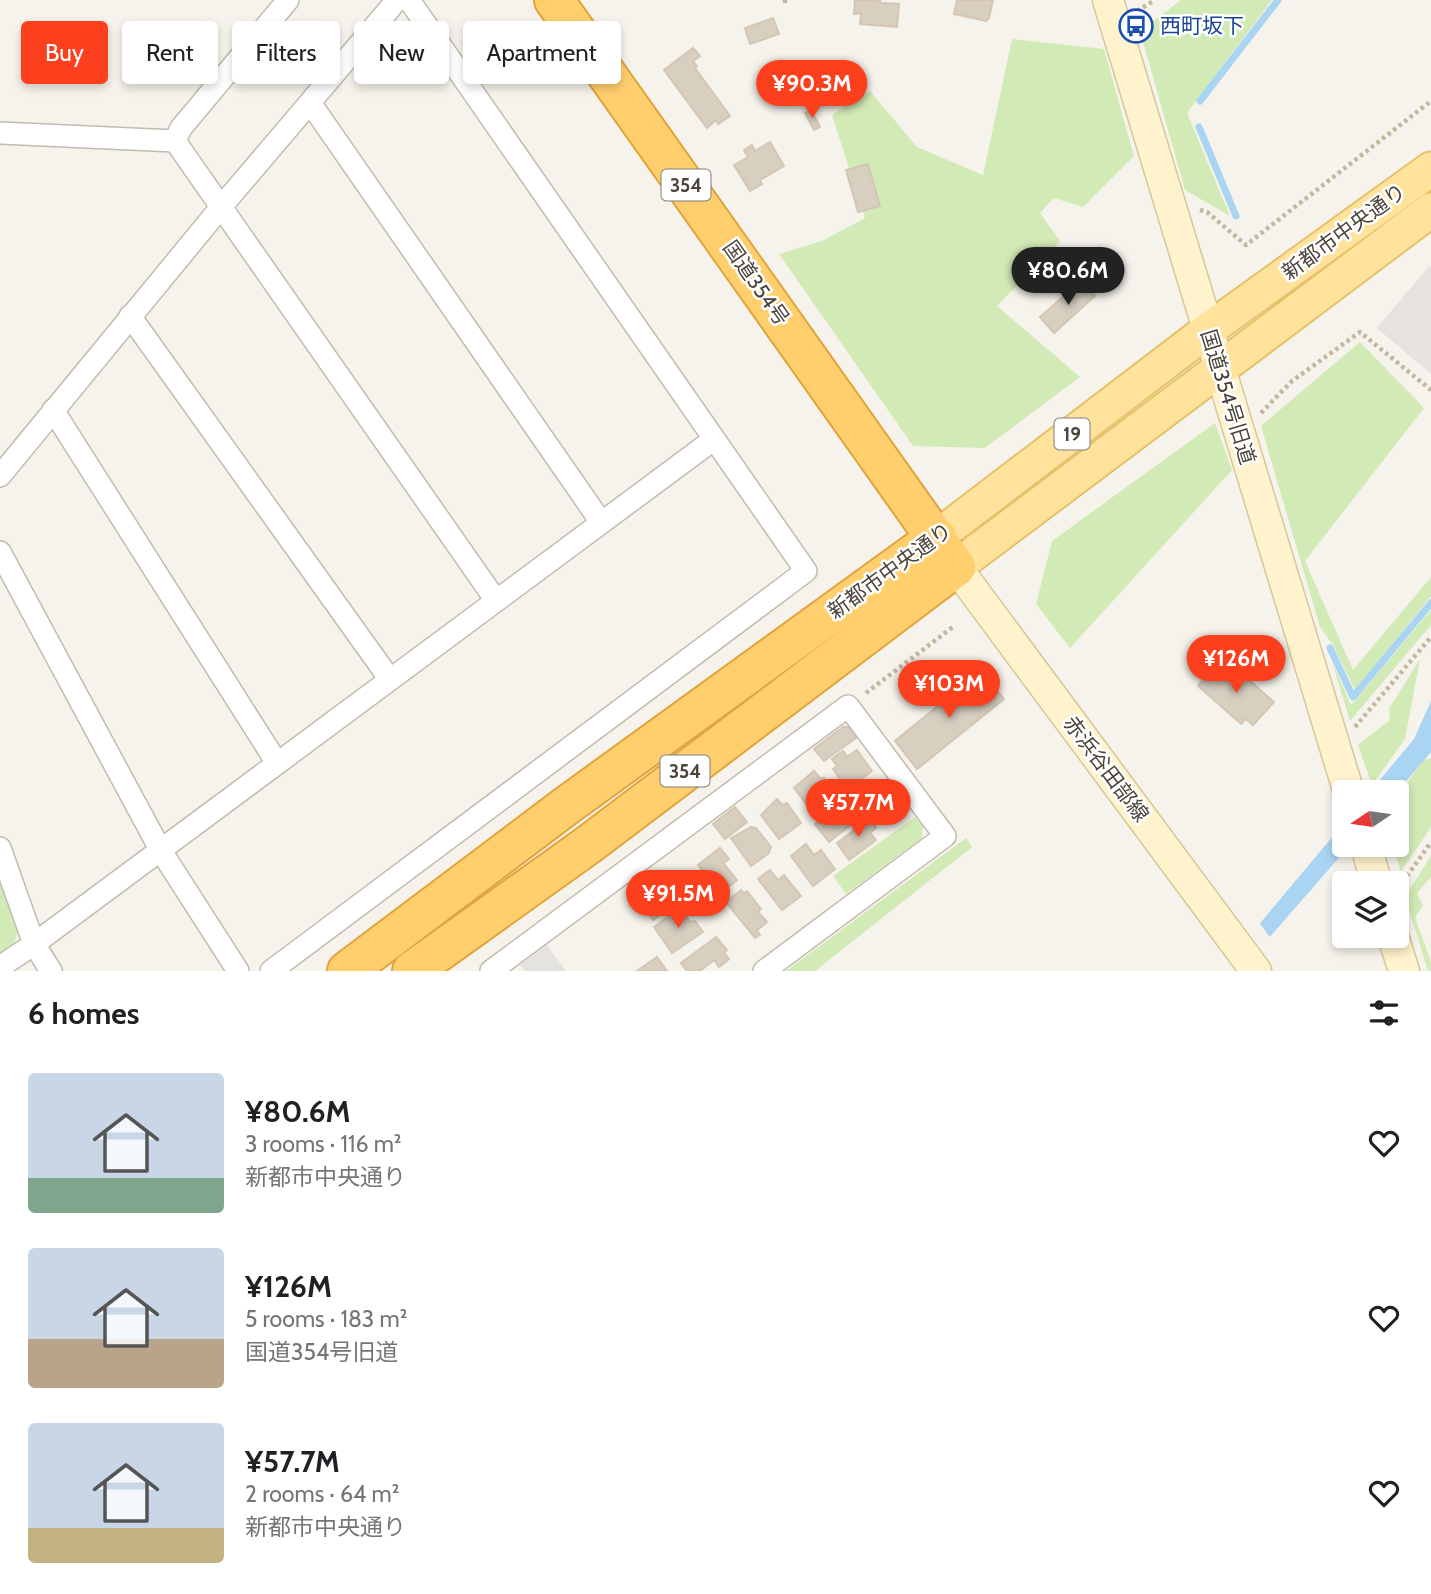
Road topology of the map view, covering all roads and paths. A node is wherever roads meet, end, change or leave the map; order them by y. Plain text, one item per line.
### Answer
1 (288, 0) edge
2 (397, 0) edge
3 (409, 0) edge
4 (554, 0) edge
5 (1108, 0) edge
6 (1431, 102) edge
7 (310, 104) junction
8 (0, 133) edge
9 (175, 141) junction
10 (1431, 169) edge
11 (221, 207) junction
12 (1171, 208) junction
13 (1431, 210) edge
14 (130, 316) junction
15 (1208, 330) junction
16 (1220, 371) junction
17 (1431, 390) edge
18 (53, 410) junction
19 (1237, 428) junction
20 (713, 440) junction
21 (0, 476) edge
22 (601, 522) junction
23 (0, 552) edge
24 (946, 552) junction
25 (495, 599) junction
26 (954, 626) dead end
27 (1431, 637) edge
28 (389, 678) junction
29 (848, 706) junction
30 (1335, 750) junction
31 (277, 763) junction
32 (1345, 780) edge
33 (1431, 842) edge
34 (0, 848) edge
35 (161, 851) junction
36 (1409, 873) edge
37 (34, 944) junction
38 (1397, 948) edge
39 (0, 967) edge
40 (51, 971) edge
41 (238, 971) edge
42 (271, 971) edge
43 (347, 971) edge
44 (412, 971) edge
45 (491, 971) edge
46 (764, 971) edge
47 (1256, 971) edge
48 (1404, 971) edge

1 - 9 street
2 - 7 street
3 - 20 street
4 - 24 highway, 国道354号 / 354
5 - 12 street, 国道354号旧道
6 - 12 path
7 - 11 street
7 - 22 street
8 - 9 street
9 - 11 street
10 - 15 main road, 新都市中央通り / 19
11 - 14 street
11 - 25 street
12 - 15 street, 国道354号旧道
13 - 16 main road, 新都市中央通り / 19
14 - 18 street
14 - 28 street
15 - 16 street, 国道354号旧道
15 - 24 main road, 新都市中央通り / 19
16 - 19 street, 国道354号旧道
16 - 24 main road, 新都市中央通り / 19
17 - 19 path
18 - 21 street
18 - 31 street
19 - 30 street, 国道354号旧道
20 - 22 street
20 - 42 street
22 - 25 street
23 - 35 street
24 - 43 highway, 新都市中央通り / 354
24 - 44 highway, 新都市中央通り / 354
24 - 47 street, 赤浜谷田部線 / 354
25 - 28 street
26 - 29 path
27 - 30 path
28 - 31 street
29 - 45 street
29 - 46 street
30 - 32 street, 国道354号旧道
31 - 35 street
33 - 36 path
34 - 37 street
35 - 37 street
35 - 41 street
37 - 39 street
37 - 40 street
38 - 48 street

